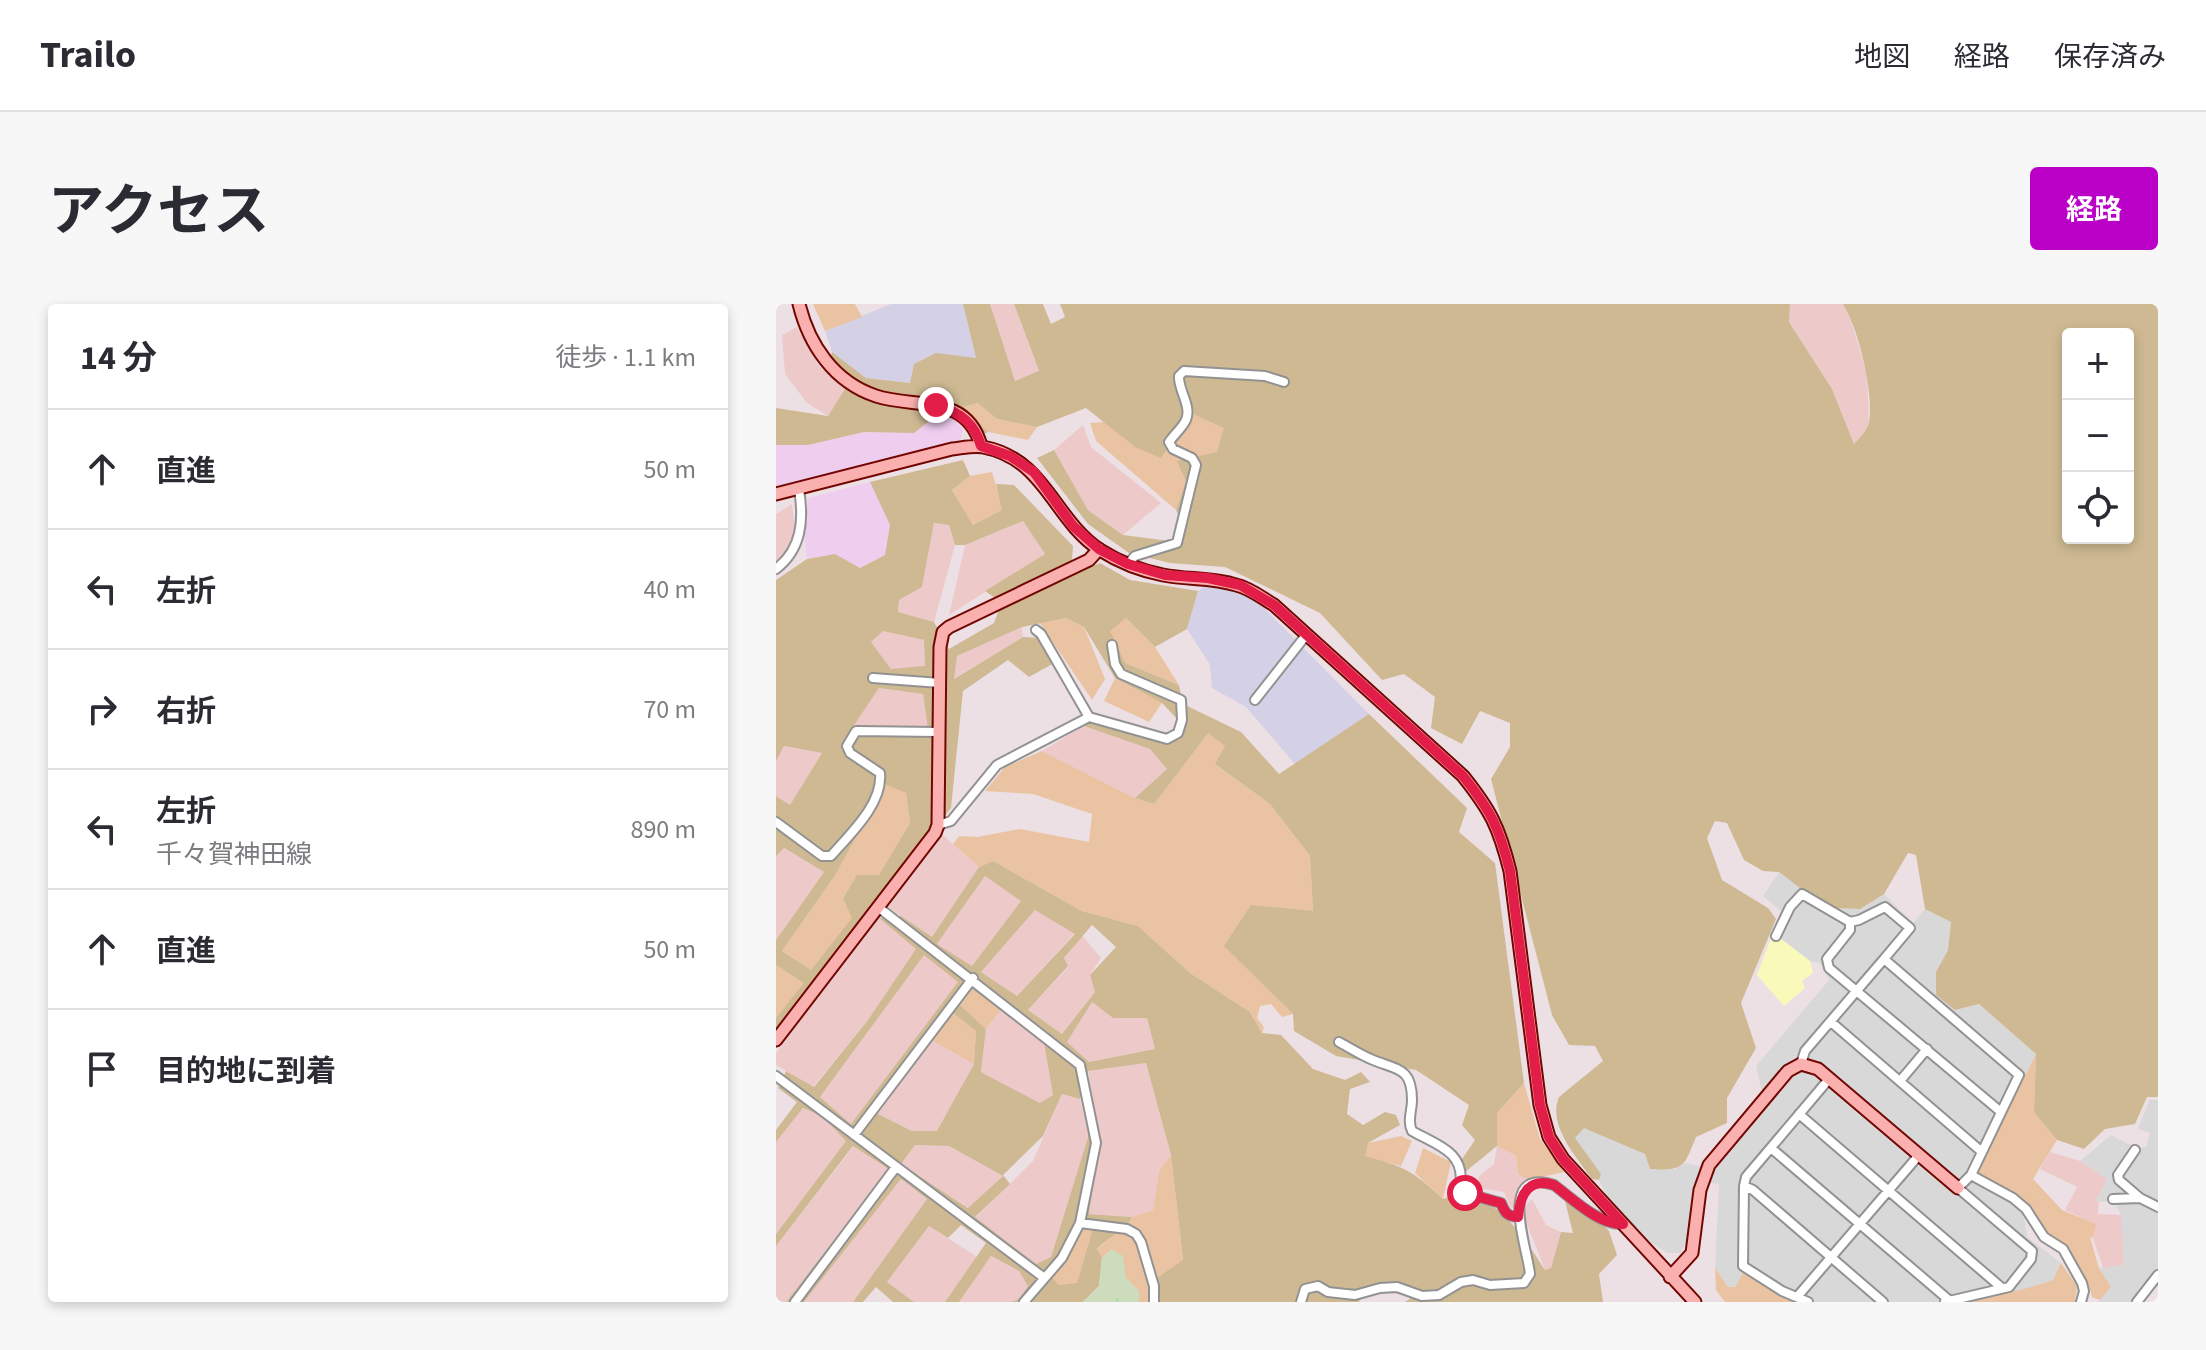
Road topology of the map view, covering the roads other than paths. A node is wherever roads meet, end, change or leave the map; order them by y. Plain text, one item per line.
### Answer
1 (799, 304) edge
2 (1284, 382) dead end
3 (981, 446) junction
4 (799, 489) junction
5 (776, 494) edge
6 (1099, 549) junction
7 (1128, 564) junction
8 (776, 569) edge
9 (1036, 630) dead end
10 (1307, 634) junction
11 (1112, 645) dead end
12 (873, 678) dead end
13 (940, 683) junction
14 (1255, 700) dead end
15 (1089, 717) junction
16 (939, 732) junction
17 (938, 825) junction
18 (777, 826) edge
19 (878, 907) junction
20 (1850, 922) junction
21 (1776, 936) dead end
22 (1884, 959) junction
23 (973, 978) junction
24 (1859, 991) junction
25 (1831, 1022) junction
26 (776, 1040) edge
27 (1339, 1042) dead end
28 (1927, 1049) junction
29 (1801, 1064) junction
30 (776, 1076) edge
31 (1829, 1079) junction
32 (1900, 1081) junction
33 (2001, 1112) junction
34 (1799, 1114) junction
35 (854, 1135) junction
36 (1771, 1148) junction
37 (2135, 1150) dead end
38 (1982, 1152) junction
39 (1919, 1155) junction
40 (896, 1167) junction
41 (1971, 1175) junction
42 (1744, 1186) junction
43 (1958, 1188) junction
44 (1888, 1191) junction
45 (2140, 1198) junction
46 (2113, 1199) dead end
47 (2158, 1207) edge
48 (1518, 1217) junction
49 (1080, 1223) junction
50 (1623, 1224) junction
51 (1859, 1224) junction
52 (1831, 1257) junction
53 (2158, 1275) edge
54 (1043, 1277) junction
55 (1670, 1277) junction
56 (2002, 1288) junction
57 (1797, 1297) junction
58 (795, 1302) edge
59 (1024, 1302) edge
60 (1154, 1302) edge
61 (1301, 1302) edge
62 (1695, 1302) edge
63 (1808, 1302) edge
64 (1883, 1302) edge
65 (1947, 1302) edge
66 (2081, 1302) edge
67 (2137, 1302) edge

1 - 3 main road
2 - 7 street
3 - 4 main road
3 - 6 main road
4 - 5 main road
4 - 8 street
6 - 7 main road
6 - 13 main road
7 - 10 main road
9 - 15 street
10 - 14 street
10 - 50 main road
11 - 15 street
12 - 13 street
13 - 16 main road
15 - 17 street
16 - 17 main road
16 - 18 street
17 - 19 main road
19 - 23 street
19 - 26 main road
20 - 21 street
20 - 22 street
20 - 24 street
22 - 24 street
22 - 33 street
23 - 35 street
23 - 49 street
24 - 25 street
24 - 28 street
25 - 29 street
25 - 32 street
27 - 48 street
28 - 32 street
28 - 33 street
29 - 31 main road
29 - 55 main road
30 - 35 street
31 - 34 street
31 - 39 main road
32 - 38 street
33 - 38 street
34 - 36 street
34 - 44 street
35 - 40 street
36 - 42 street
36 - 51 street
37 - 45 street
38 - 41 street
39 - 43 main road
39 - 44 street
40 - 54 street
40 - 58 street
41 - 43 street
41 - 66 street
42 - 52 street
42 - 57 street
43 - 56 street
44 - 51 street
44 - 56 street
45 - 46 street
45 - 47 street
48 - 50 street
48 - 61 street
49 - 54 street
49 - 60 street
50 - 55 main road
51 - 52 street
51 - 65 street
52 - 57 street
52 - 64 street
53 - 67 street
54 - 59 street
55 - 62 main road
56 - 65 street
57 - 63 street

